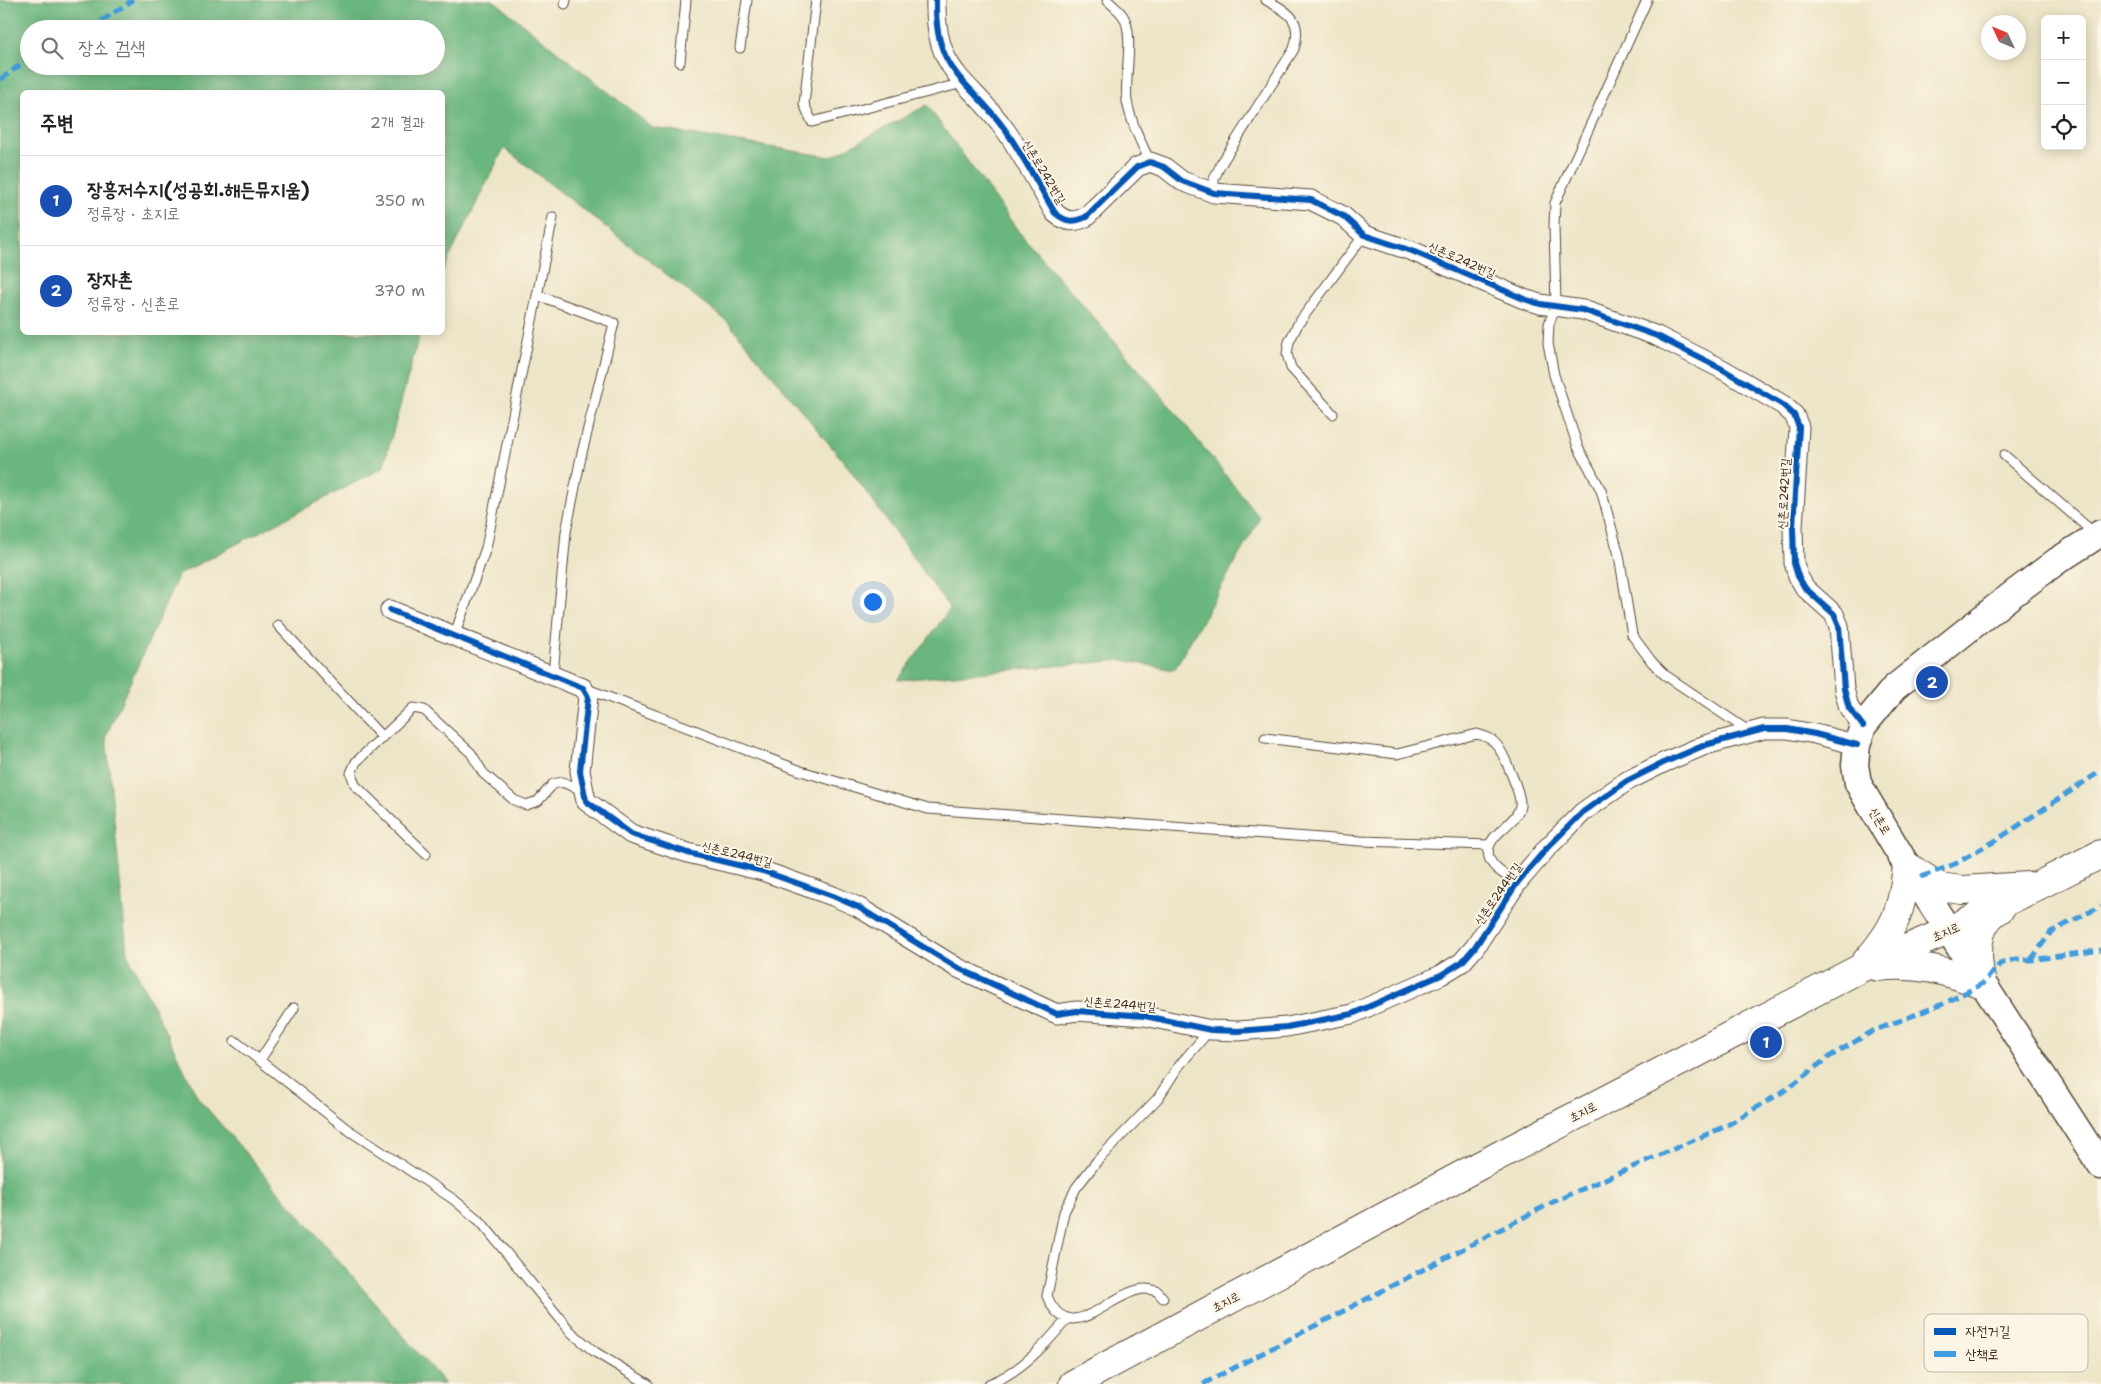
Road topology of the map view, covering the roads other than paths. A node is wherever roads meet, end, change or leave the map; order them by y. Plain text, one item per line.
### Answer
1 (686, 0) edge
2 (747, 0) edge
3 (816, 0) edge
4 (936, 0) edge
5 (1107, 0) edge
6 (1266, 0) edge
7 (1647, 0) edge
8 (740, 48) dead end
9 (680, 62) dead end
10 (962, 83) junction
11 (1150, 162) junction
12 (1214, 193) junction
13 (553, 218) dead end
14 (1364, 235) junction
15 (538, 295) junction
16 (1556, 305) junction
17 (1333, 414) dead end
18 (2004, 456) dead end
19 (2099, 534) edge
20 (390, 610) dead end
21 (278, 625) dead end
22 (454, 636) junction
23 (553, 674) junction
24 (583, 688) junction
25 (1750, 732) junction
26 (1860, 735) junction
27 (382, 736) junction
28 (1265, 738) dead end
29 (584, 790) junction
30 (1490, 845) junction
31 (426, 854) dead end
32 (2101, 854) edge
33 (1907, 866) junction
34 (1517, 882) junction
35 (2043, 885) junction
36 (1950, 930) junction
37 (1859, 969) junction
38 (1982, 984) junction
39 (294, 1008) dead end
40 (1210, 1030) junction
41 (235, 1040) dead end
42 (260, 1060) junction
43 (2101, 1166) edge
44 (1163, 1298) dead end
45 (1068, 1318) junction
46 (648, 1384) edge
47 (989, 1384) edge
48 (1073, 1384) edge

1 - 9 lane
2 - 8 lane
3 - 10 lane
4 - 10 street, 신촌로242번길
5 - 11 lane
6 - 12 lane
7 - 16 lane
10 - 11 street, 신촌로242번길
11 - 12 street, 신촌로242번길
12 - 14 street, 신촌로242번길
13 - 15 lane
14 - 16 street, 신촌로242번길
14 - 17 lane
15 - 22 lane
15 - 23 lane
16 - 25 lane
16 - 26 street, 신촌로242번길
18 - 19 lane
19 - 26 street
20 - 22 street
21 - 27 lane
22 - 23 street
23 - 24 street
24 - 29 street, 신촌로244번길
24 - 30 lane
25 - 26 street, 신촌로244번길
25 - 34 street, 신촌로244번길
26 - 33 street, 신촌로
27 - 29 lane
27 - 31 lane
28 - 30 lane
29 - 40 street, 신촌로244번길
30 - 34 lane
32 - 35 main road, 초지로
33 - 35 main road
33 - 36 street, 신촌로
33 - 37 main road
34 - 40 street, 신촌로244번길
35 - 36 main road, 초지로
35 - 38 main road
36 - 37 main road, 초지로
36 - 38 street, 신촌로
37 - 38 main road
37 - 48 main road, 초지로
38 - 43 street, 신촌로
39 - 42 lane
40 - 45 lane
41 - 42 lane
42 - 46 lane
44 - 45 lane
45 - 47 lane

